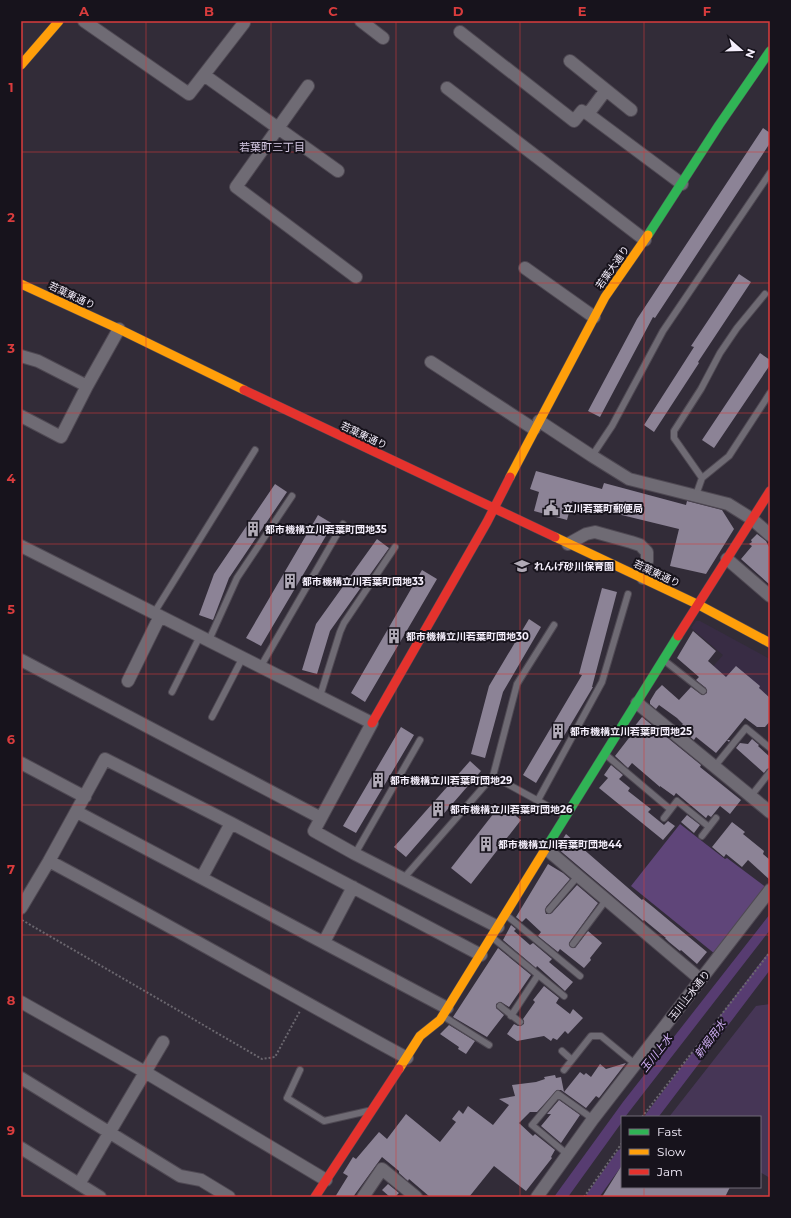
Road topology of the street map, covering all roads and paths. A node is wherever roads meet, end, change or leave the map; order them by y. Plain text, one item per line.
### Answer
1 (58, 21) edge
2 (84, 21) edge
3 (361, 21) edge
4 (244, 23) dead end
5 (460, 32) dead end
6 (383, 38) dead end
7 (770, 51) edge
8 (570, 61) dead end
9 (21, 65) edge
10 (204, 75) junction
11 (308, 86) dead end
12 (447, 88) dead end
13 (606, 90) junction
14 (631, 110) dead end
15 (588, 114) junction
16 (277, 128) junction
17 (338, 171) dead end
18 (770, 173) edge
19 (682, 184) junction
20 (645, 240) junction
21 (524, 268) dead end
22 (356, 277) dead end
23 (21, 284) edge
24 (765, 294) dead end
25 (594, 317) junction
26 (119, 329) junction
27 (21, 356) edge
28 (431, 362) dead end
29 (87, 386) junction
30 (770, 392) edge
31 (21, 416) edge
32 (537, 425) junction
33 (255, 450) dead end
34 (592, 456) junction
35 (702, 478) junction
36 (770, 491) edge
37 (696, 495) junction
38 (292, 496) dead end
39 (493, 508) junction
40 (752, 519) junction
41 (343, 524) dead end
42 (770, 535) edge
43 (568, 544) junction
44 (21, 546) edge
45 (395, 547) dead end
46 (727, 559) junction
47 (643, 578) junction
48 (628, 594) dead end
49 (770, 596) edge
50 (699, 605) junction
51 (157, 614) junction
52 (554, 625) dead end
53 (204, 638) junction
54 (770, 643) edge
55 (243, 657) junction
56 (21, 660) edge
57 (664, 660) junction
58 (261, 666) junction
59 (128, 681) dead end
60 (703, 691) dead end
61 (172, 692) dead end
62 (320, 696) junction
63 (637, 703) junction
64 (212, 717) dead end
65 (372, 723) junction
66 (420, 740) dead end
67 (770, 748) edge
68 (604, 754) junction
69 (21, 763) edge
70 (715, 766) junction
71 (770, 772) edge
72 (493, 776) junction
73 (751, 796) junction
74 (85, 797) junction
75 (538, 800) junction
76 (670, 809) junction
77 (77, 812) junction
78 (770, 812) edge
79 (565, 816) junction
80 (321, 818) junction
81 (664, 818) dead end
82 (716, 818) dead end
83 (231, 823) junction
84 (709, 827) junction
85 (702, 836) dead end
86 (545, 848) junction
87 (355, 854) junction
88 (49, 861) junction
89 (578, 876) junction
90 (202, 877) junction
91 (403, 879) junction
92 (353, 888) junction
93 (770, 890) edge
94 (606, 900) junction
95 (21, 908) edge
96 (549, 910) dead end
97 (506, 914) junction
98 (21, 919) edge
99 (495, 933) junction
100 (324, 942) junction
101 (573, 944) dead end
102 (770, 952) edge
103 (481, 955) junction
104 (538, 975) junction
105 (580, 976) dead end
106 (700, 979) junction
107 (564, 996) dead end
108 (21, 1002) edge
109 (305, 1003) junction
110 (500, 1006) dead end
111 (445, 1012) junction
112 (511, 1016) junction
113 (520, 1022) dead end
114 (163, 1042) dead end
115 (488, 1045) dead end
116 (562, 1051) dead end
117 (406, 1058) junction
118 (572, 1060) junction
119 (635, 1064) junction
120 (300, 1070) dead end
121 (564, 1070) dead end
122 (145, 1072) junction
123 (21, 1078) edge
124 (373, 1109) junction
125 (643, 1116) edge
126 (593, 1119) junction
127 (110, 1132) junction
128 (621, 1144) edge
129 (21, 1148) edge
130 (567, 1154) junction
131 (326, 1180) junction
132 (79, 1184) junction
133 (100, 1197) edge
134 (229, 1197) edge
135 (314, 1197) edge
136 (363, 1197) edge
137 (416, 1197) edge
138 (537, 1197) edge
139 (584, 1197) edge

1 - 9 street
2 - 10 street
3 - 6 street
4 - 10 street
5 - 15 street
7 - 19 street, 若葉大通り
8 - 13 street
10 - 16 street
11 - 16 street
12 - 20 street
13 - 14 street
13 - 15 street
15 - 19 street
16 - 17 street
16 - 22 street
18 - 34 lane
19 - 20 street, 若葉大通り
20 - 25 street, 若葉大通り
21 - 25 street
23 - 26 street, 若葉東通り
24 - 35 lane
25 - 32 street, 若葉大通り
26 - 29 street
26 - 39 street, 若葉東通り
27 - 29 street
28 - 32 street
29 - 31 street
30 - 35 lane
32 - 34 street
32 - 39 street, 若葉大通り
33 - 51 lane
34 - 37 street
35 - 37 lane
36 - 40 street
37 - 40 street
38 - 53 lane
39 - 43 street, 若葉東通り
39 - 65 street, 若葉大通り
40 - 42 street
40 - 46 street
41 - 58 lane
43 - 47 street, 若葉東通り
43 - 47 street
44 - 51 street
45 - 62 lane
46 - 49 street
46 - 50 street
47 - 50 street, 若葉東通り
48 - 75 lane
50 - 54 street, 若葉東通り
50 - 57 street
51 - 53 street
51 - 59 street
52 - 72 lane
53 - 55 street
53 - 61 lane
55 - 58 street
55 - 64 lane
56 - 80 street
57 - 60 lane
57 - 63 street
58 - 62 street
62 - 65 street
63 - 68 street
63 - 70 street
65 - 80 street
66 - 87 lane
67 - 70 lane
68 - 76 lane
68 - 79 street
69 - 74 street
70 - 73 street
71 - 73 lane
72 - 75 lane
72 - 91 lane
73 - 78 street
74 - 77 street
74 - 83 street
75 - 79 lane
76 - 81 lane
76 - 84 lane
77 - 88 street
77 - 90 street
79 - 86 street
80 - 87 street
82 - 84 lane
83 - 90 street
83 - 92 street
84 - 85 lane
86 - 89 street
86 - 97 street
87 - 91 street
88 - 95 street
88 - 109 street
89 - 94 street
89 - 96 lane
90 - 100 street
91 - 99 street
92 - 100 street
92 - 103 street
93 - 106 street, 玉川上水通り
94 - 101 lane
94 - 106 street
97 - 99 street
97 - 105 lane
98 - 109 path
99 - 103 street
99 - 104 lane
100 - 111 street
102 - 125 path
103 - 111 street
104 - 107 lane
104 - 112 lane
106 - 119 street, 玉川上水通り
108 - 122 street
109 - 117 street
110 - 112 lane
111 - 115 lane
111 - 117 street
112 - 113 lane
114 - 122 street
116 - 118 lane
117 - 124 street
118 - 119 lane
118 - 121 lane
119 - 126 street, 玉川上水通り
120 - 124 lane
122 - 127 street
122 - 131 street
123 - 127 street
124 - 131 street
126 - 130 street, 玉川上水通り
126 - 130 lane
127 - 132 street
127 - 134 street
128 - 139 path
129 - 132 street
130 - 138 street, 玉川上水通り
131 - 135 street
132 - 133 street
136 - 137 street

